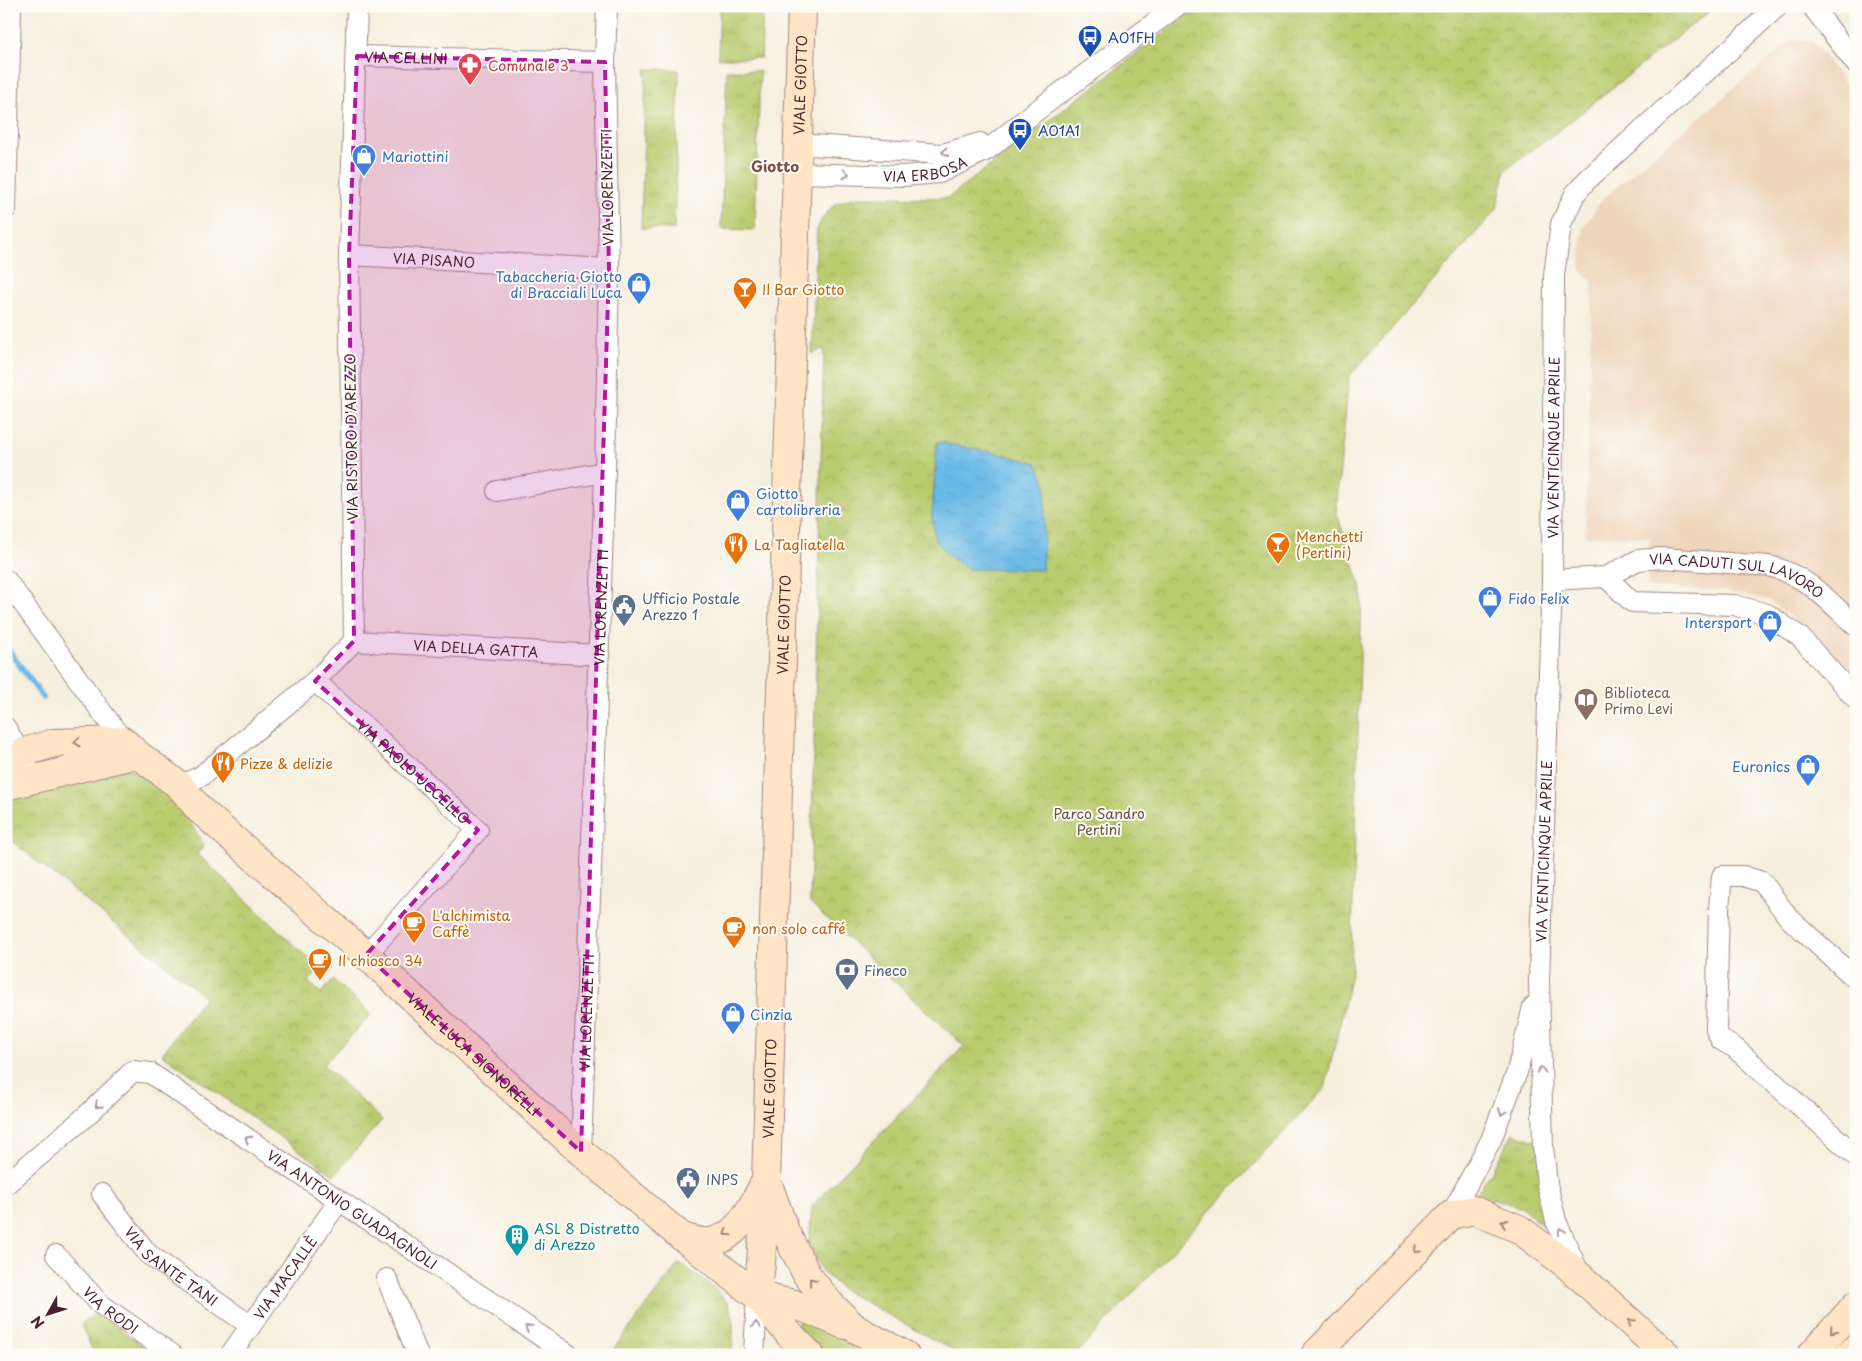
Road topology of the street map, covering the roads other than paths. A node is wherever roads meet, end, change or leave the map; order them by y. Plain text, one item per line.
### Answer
1 (12, 6) edge
2 (357, 6) edge
3 (607, 6) edge
4 (802, 6) edge
5 (1177, 6) edge
6 (1778, 6) edge
7 (1812, 6) edge
8 (356, 56) junction
9 (605, 62) junction
10 (1856, 64) edge
11 (1036, 111) junction
12 (798, 144) junction
13 (797, 173) junction
14 (6, 209) edge
15 (349, 255) junction
16 (609, 269) junction
17 (605, 472) junction
18 (497, 491) dead end
19 (1606, 577) junction
20 (6, 580) edge
21 (1552, 580) junction
22 (1856, 626) edge
23 (354, 641) junction
24 (600, 655) junction
25 (315, 681) junction
26 (1856, 699) edge
27 (6, 728) edge
28 (130, 748) junction
29 (13, 756) edge
30 (34, 780) junction
31 (6, 786) edge
32 (180, 786) junction
33 (366, 955) junction
34 (1856, 979) edge
35 (1539, 981) junction
36 (581, 1152) junction
37 (1856, 1156) edge
38 (766, 1181) junction
39 (6, 1184) edge
40 (102, 1194) dead end
41 (339, 1201) junction
42 (1451, 1215) junction
43 (682, 1238) junction
44 (56, 1255) dead end
45 (1580, 1276) junction
46 (387, 1278) dead end
47 (757, 1296) junction
48 (1856, 1305) edge
49 (251, 1326) junction
50 (856, 1329) junction
51 (1856, 1348) edge
52 (173, 1355) edge
53 (230, 1355) edge
54 (418, 1355) edge
55 (569, 1355) edge
56 (754, 1355) edge
57 (810, 1355) edge
58 (905, 1355) edge
59 (1315, 1355) edge
60 (1667, 1355) edge
61 (1811, 1355) edge
62 (1849, 1355) edge

1 - 14 street
2 - 8 street, VIA RISTORO D'AREZZO
3 - 9 street, VIA LORENZETTI
4 - 12 main road, VIALE GIOTTO
5 - 11 street, VIA ERBOSA
6 - 21 street, VIA VENTICINQUE APRILE
7 - 10 street
8 - 9 street, VIA CELLINI
8 - 15 street, VIA RISTORO D'AREZZO
9 - 16 street, VIA LORENZETTI
11 -> 12 street, VIA ERBOSA
13 -> 11 street, VIA ERBOSA
12 - 13 main road, VIALE GIOTTO
13 - 38 main road, VIALE GIOTTO
15 - 16 street, VIA PISANO
15 - 23 street, VIA RISTORO D'AREZZO
16 - 17 street, VIA LORENZETTI
17 - 18 street
17 - 24 street, VIA LORENZETTI
19 - 21 street, VIA CADUTI SUL LAVORO
19 - 22 street, VIA CADUTI SUL LAVORO
19 - 26 street, VIA CADUTI SUL LAVORO
20 - 28 street
21 - 35 street, VIA VENTICINQUE APRILE
23 - 24 street, VIA DELLA GATTA
23 - 25 street
24 - 36 street, VIA LORENZETTI
25 - 32 street
25 - 33 street, VIA PAOLO UCCELLO
27 - 29 street
28 -> 29 main road
28 - 30 main road
28 - 32 main road, VIALE LUCA SIGNORELLI
29 - 30 street
30 - 31 main road
32 - 33 main road, VIALE LUCA SIGNORELLI
33 - 36 main road, VIALE LUCA SIGNORELLI
34 - 37 street
35 -> 42 street, VIA VENTICINQUE APRILE
45 -> 35 street, VIA VENTICINQUE APRILE
36 - 43 main road, VIALE LUCA SIGNORELLI
38 -> 43 main road, VIALE GIOTTO
38 - 47 main road, VIALE GIOTTO
50 -> 38 main road
41 -> 39 street, VIA ANTONIO GUADAGNOLI
40 - 49 street, VIA SANTE TANI
41 - 49 street, VIA MACALLÈ
55 -> 41 street, VIA ANTONIO GUADAGNOLI
45 -> 42 main road, VIA VENTICINQUE APRILE
42 -> 59 main road, VIA VENTICINQUE APRILE
43 - 47 main road, VIALE LUCA SIGNORELLI
44 - 52 street, VIA RODI
60 -> 45 main road, VIA VENTICINQUE APRILE
46 - 54 street
47 - 50 main road
56 -> 47 street
47 - 57 main road, VIALE LUCA SIGNORELLI
48 -> 61 main road
49 - 53 street, VIA MACALLÈ
50 - 58 main road
51 - 62 main road

